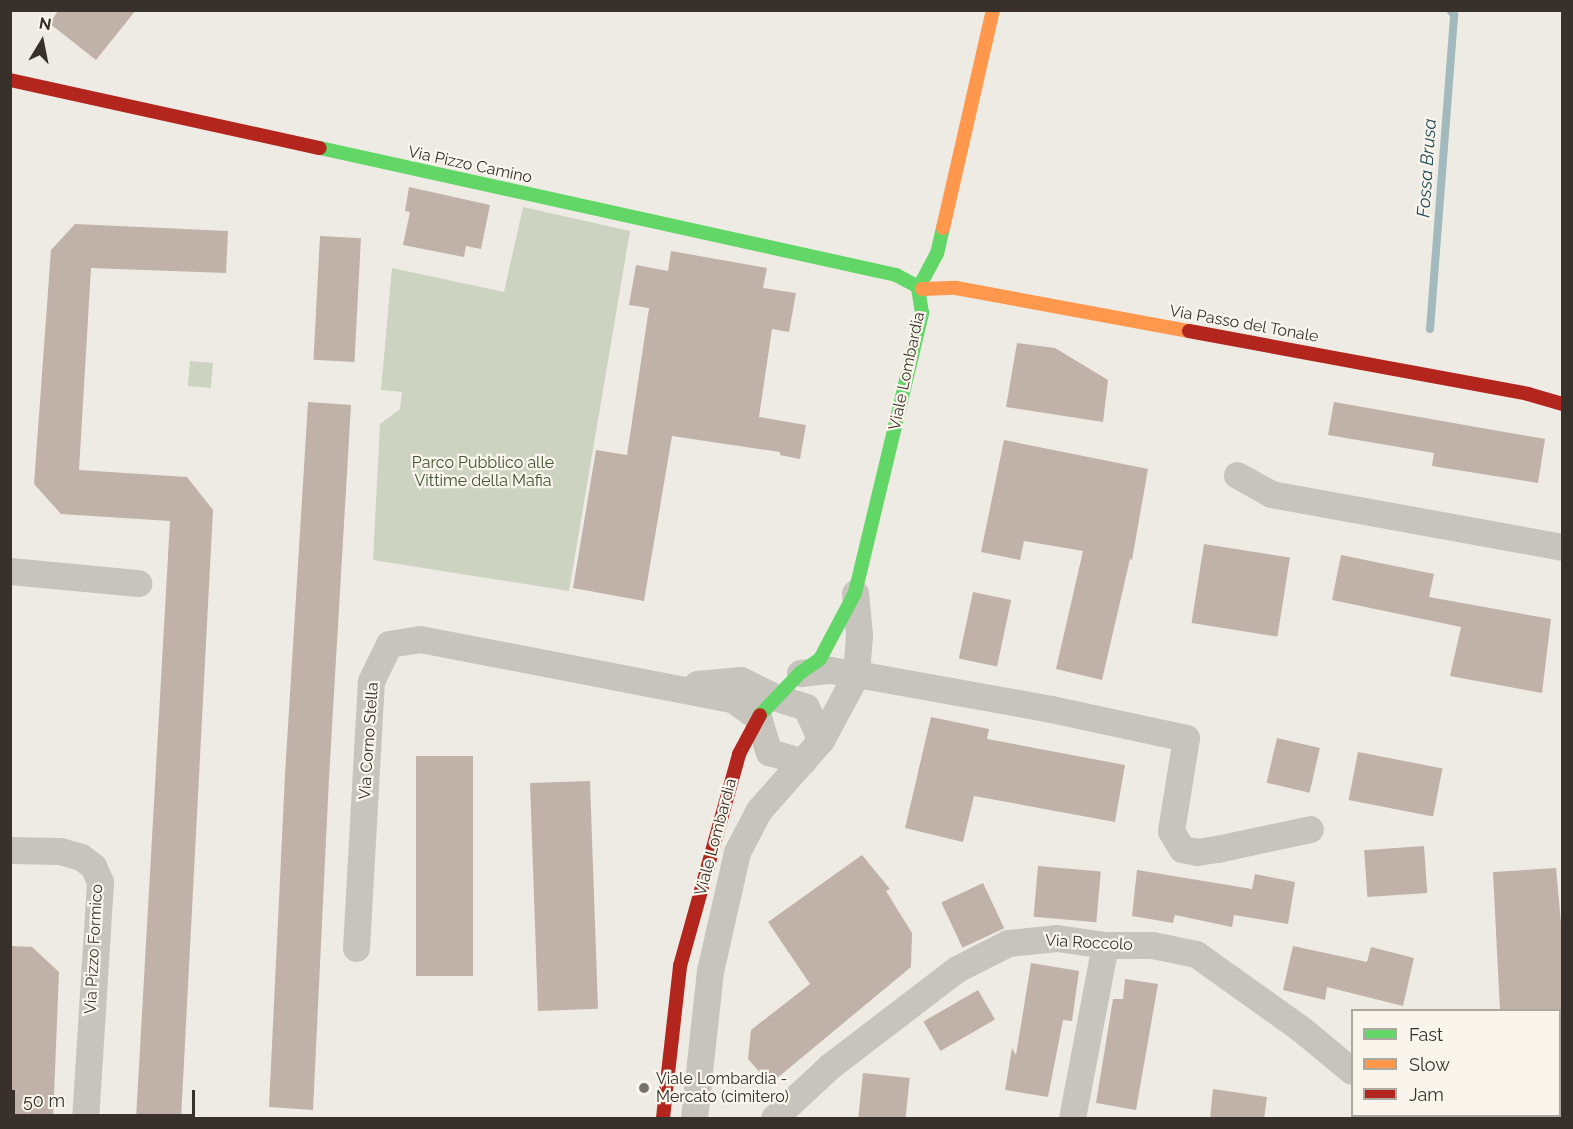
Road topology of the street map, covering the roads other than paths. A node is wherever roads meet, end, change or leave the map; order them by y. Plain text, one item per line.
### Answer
1 (993, 10) edge
2 (10, 80) edge
3 (918, 289) junction
4 (1563, 404) edge
5 (1237, 475) dead end
6 (1563, 547) edge
7 (10, 571) edge
8 (138, 584) dead end
9 (855, 593) junction
10 (800, 673) junction
11 (856, 675) junction
12 (670, 687) junction
13 (777, 698) junction
14 (758, 717) junction
15 (820, 740) junction
16 (803, 762) junction
17 (1310, 829) dead end
18 (10, 850) edge
19 (1105, 945) junction
20 (356, 948) dead end
21 (1351, 1069) edge
22 (84, 1119) edge
23 (663, 1119) edge
24 (694, 1119) edge
25 (774, 1119) edge
26 (1072, 1119) edge

1 - 3 street, Viale Lombardia
2 - 3 street, Via Pizzo Camino
3 - 4 street, Via Passo del Tonale
3 - 9 street, Viale Lombardia
5 - 6 street
7 - 8 street
9 - 10 street, Viale Lombardia
9 - 11 street, Viale Lombardia
10 - 11 street
10 - 13 street, Viale Lombardia
11 - 15 street, Viale Lombardia
11 - 17 street
12 - 13 street, Via Corno Stella
12 - 14 street, Via Corno Stella
12 - 20 street, Via Corno Stella
13 - 14 street, Viale Lombardia
13 - 15 street, Via Corno Stella
14 - 16 street
14 - 23 street, Viale Lombardia
15 - 16 street, Viale Lombardia
16 - 24 street, Viale Lombardia
18 - 22 street, Via Pizzo Formico
19 - 21 street, Via Roccolo
19 - 25 street, Via Roccolo
19 - 26 street

